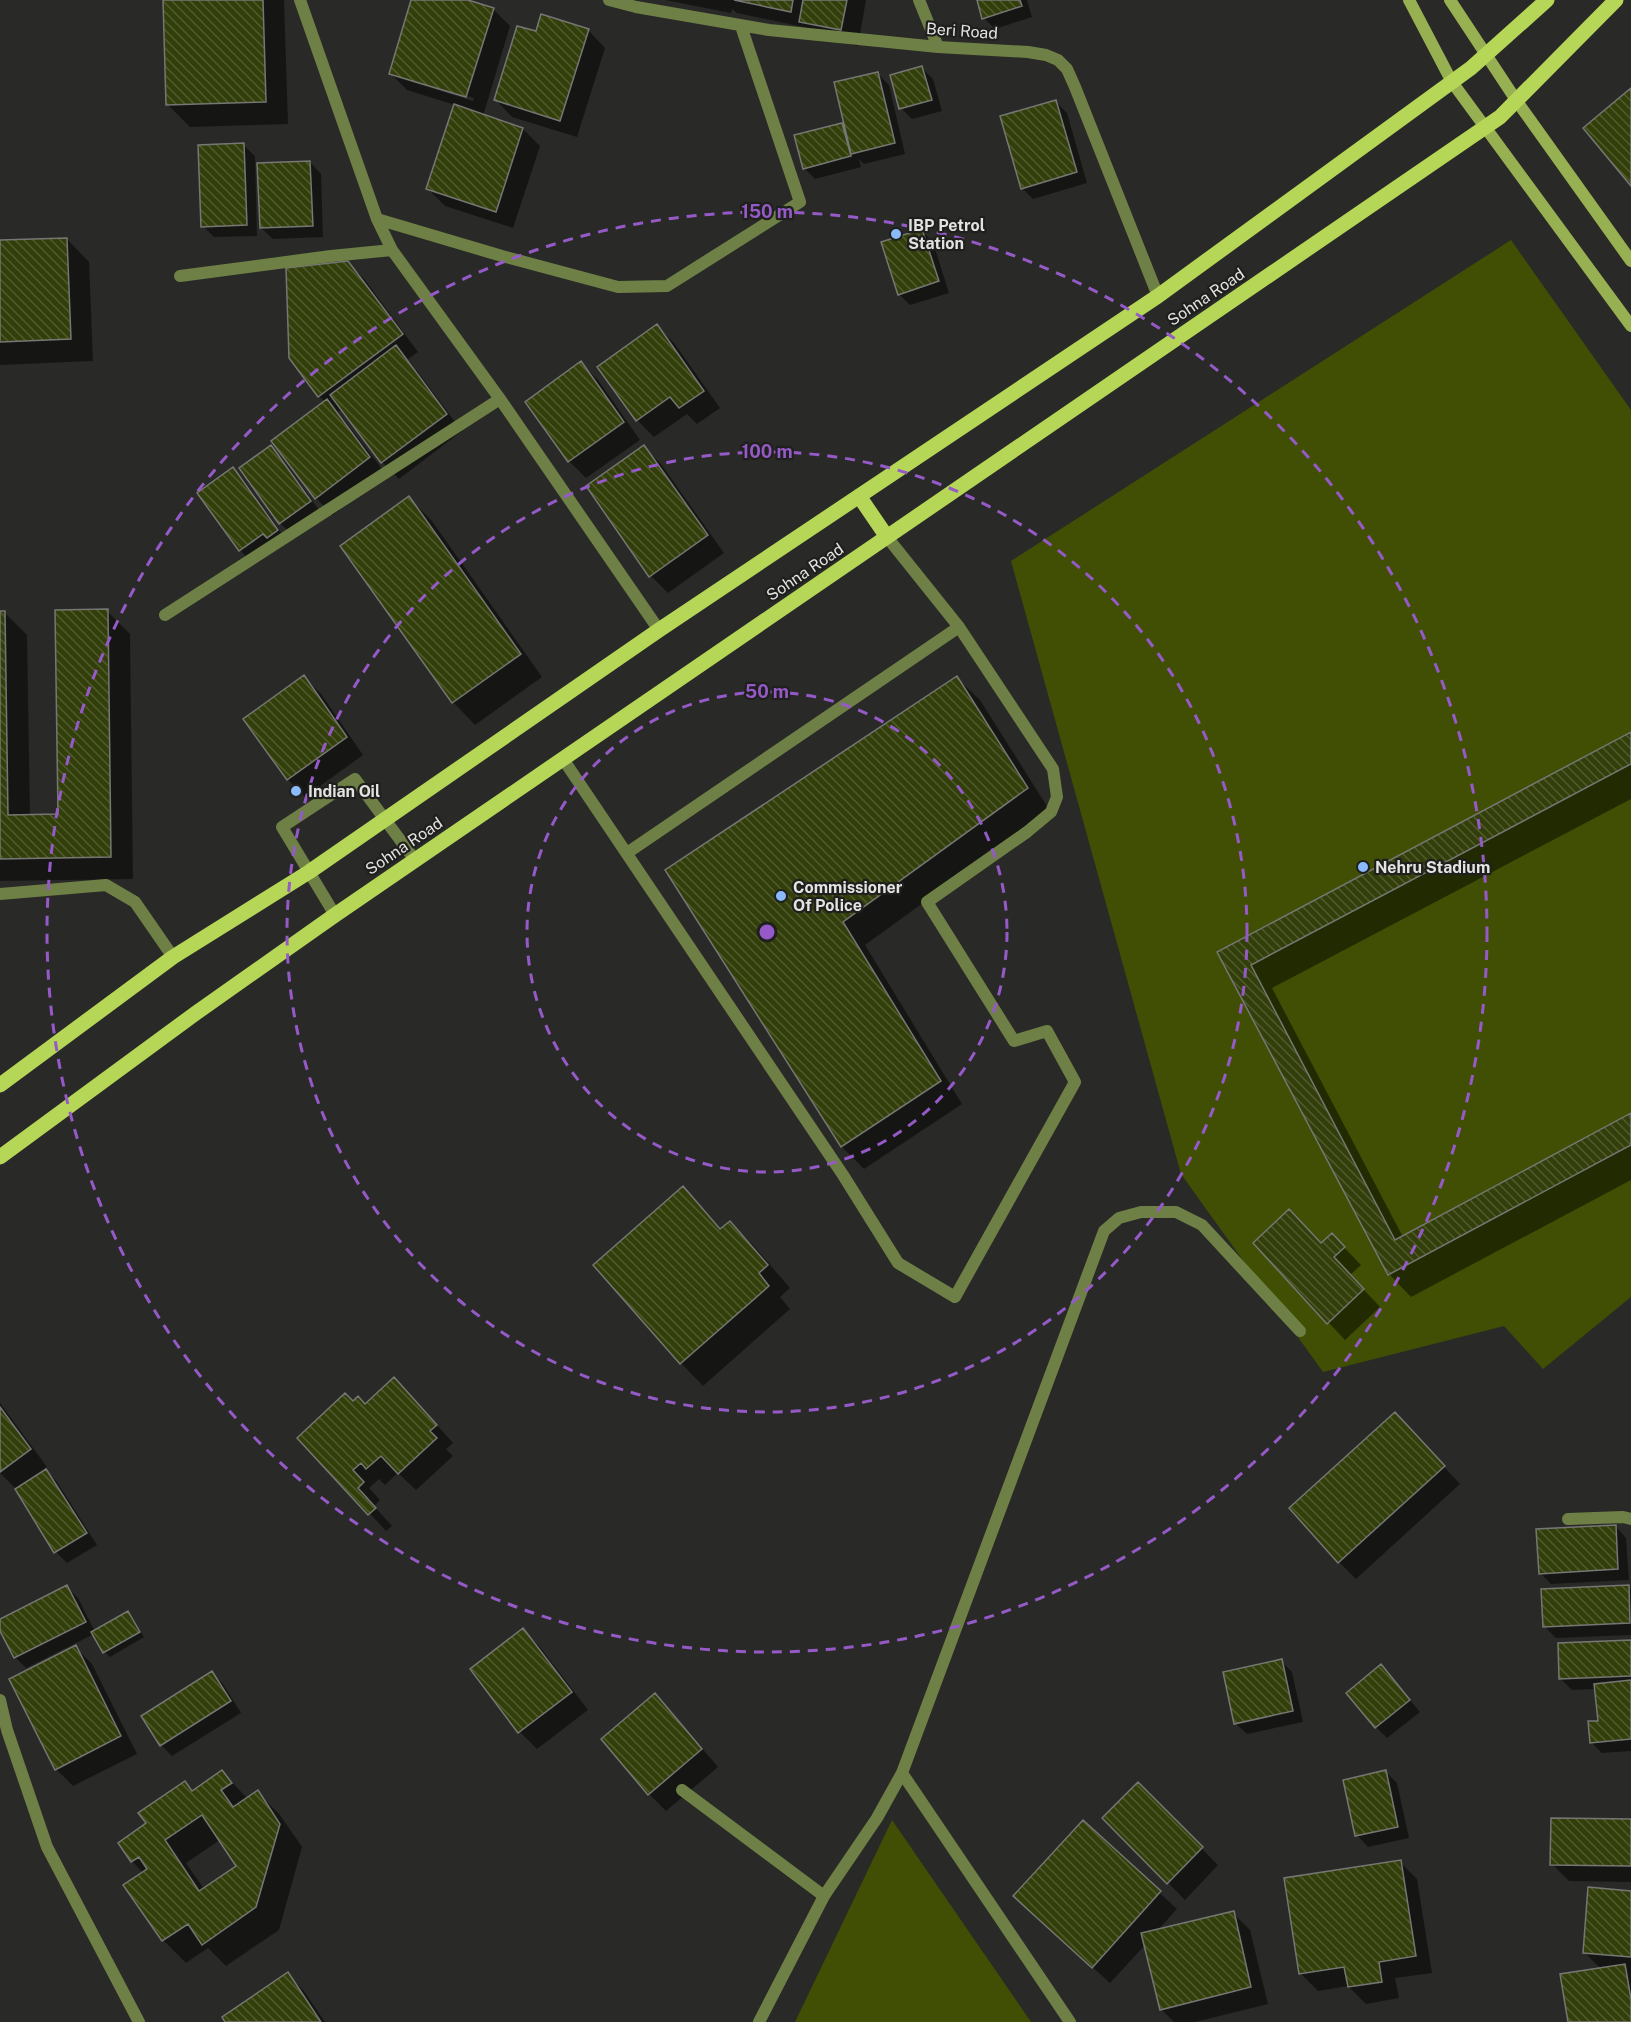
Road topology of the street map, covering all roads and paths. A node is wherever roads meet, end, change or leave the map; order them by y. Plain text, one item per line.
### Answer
1 (300, 0) edge
2 (609, 0) edge
3 (919, 0) edge
4 (1409, 0) edge
5 (1450, 0) edge
6 (1547, 0) edge
7 (1616, 0) edge
8 (741, 26) junction
9 (938, 47) junction
10 (1486, 55) junction
11 (1452, 82) junction
12 (1516, 100) junction
13 (1486, 127) junction
14 (378, 219) junction
15 (392, 250) junction
16 (1631, 261) edge
17 (180, 276) dead end
18 (1158, 296) junction
19 (1631, 326) edge
20 (500, 399) junction
21 (859, 496) junction
22 (887, 537) junction
23 (165, 615) dead end
24 (959, 627) junction
25 (659, 630) junction
26 (562, 759) junction
27 (386, 818) junction
28 (627, 853) junction
29 (415, 860) junction
30 (309, 872) junction
31 (0, 894) edge
32 (335, 915) junction
33 (173, 957) junction
34 (0, 1085) edge
35 (0, 1157) edge
36 (1300, 1332) dead end
37 (1568, 1519) dead end
38 (1631, 1519) edge
39 (0, 1700) edge
40 (902, 1773) junction
41 (682, 1790) dead end
42 (824, 1896) junction
43 (139, 2022) edge
44 (759, 2022) edge
45 (1070, 2022) edge

1 - 14 street
2 - 8 street, Beri Road
3 - 9 street
4 - 11 main road
5 - 10 main road
6 - 10 main road, Sohna Road
7 - 12 main road, Sohna Road
8 - 9 street, Beri Road
8 - 14 street
9 - 18 street, Beri Road
10 - 11 main road, Sohna Road
10 - 12 main road
11 - 13 main road
11 - 18 main road, Sohna Road
12 - 13 main road, Sohna Road
12 - 16 main road
13 - 19 main road
13 - 22 main road, Sohna Road
14 - 15 street
15 - 17 street
15 - 20 street
18 - 21 main road, Sohna Road
20 - 23 street
20 - 25 street
21 - 22 main road
21 - 25 main road, Sohna Road
22 - 24 street
22 - 26 main road, Sohna Road
24 - 28 street
24 - 28 street
25 - 27 main road, Sohna Road
26 - 28 street
26 - 29 main road, Sohna Road
27 - 29 street
27 - 30 main road, Sohna Road
27 - 30 street
29 - 32 main road, Sohna Road
30 - 32 street
30 - 33 main road, Sohna Road
31 - 33 street
32 - 35 main road, Sohna Road
33 - 34 main road, Sohna Road
36 - 40 street
37 - 38 street
39 - 43 street
40 - 42 street
40 - 45 street
41 - 42 street
42 - 44 street

